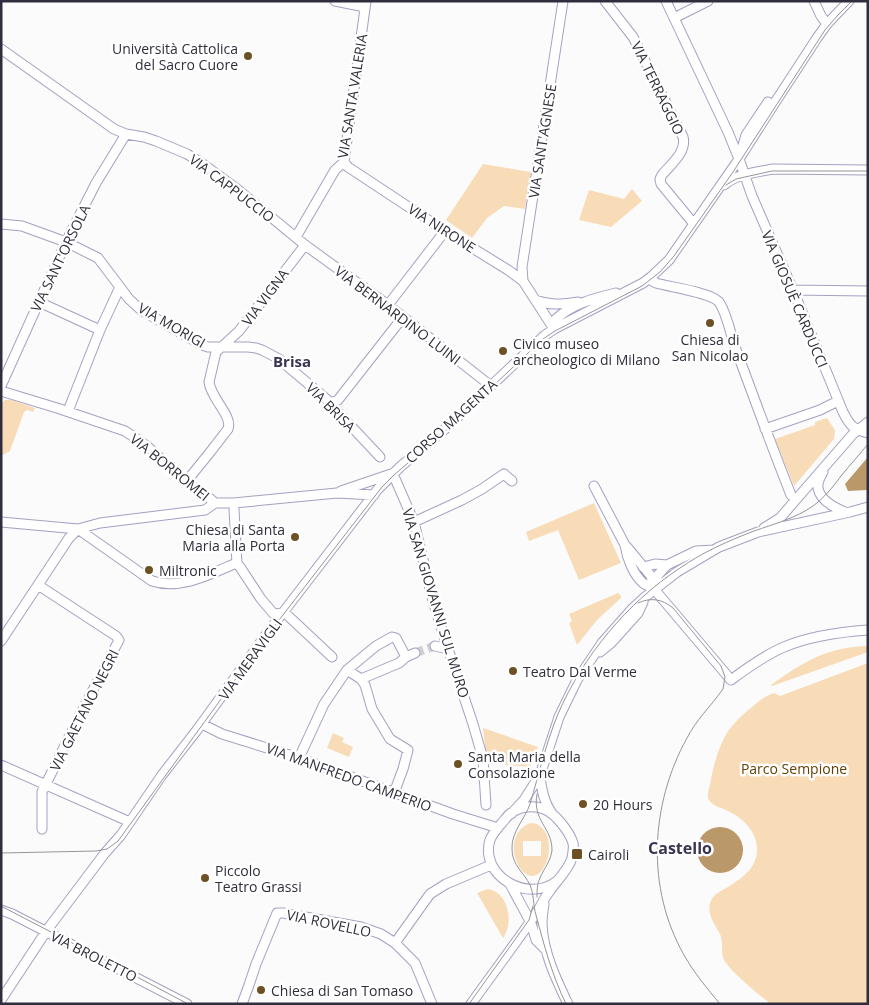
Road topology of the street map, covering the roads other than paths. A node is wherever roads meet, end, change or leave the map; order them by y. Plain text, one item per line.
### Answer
1 (335, 1) edge
2 (563, 1) edge
3 (605, 1) edge
4 (666, 1) edge
5 (708, 1) edge
6 (814, 1) edge
7 (849, 1) edge
8 (366, 4) edge
9 (674, 18) junction
10 (827, 24) junction
11 (1, 49) edge
12 (796, 70) junction
13 (126, 134) junction
14 (739, 159) junction
15 (344, 162) junction
16 (868, 170) edge
17 (745, 175) junction
18 (716, 193) junction
19 (1, 224) edge
20 (694, 224) junction
21 (444, 231) junction
22 (296, 237) junction
23 (66, 242) junction
24 (305, 245) junction
25 (649, 278) junction
26 (523, 281) junction
27 (120, 287) junction
28 (630, 290) junction
29 (794, 290) junction
30 (868, 291) edge
31 (535, 299) junction
32 (39, 302) junction
33 (584, 302) junction
34 (388, 305) junction
35 (403, 317) junction
36 (554, 329) junction
37 (100, 330) junction
38 (221, 347) junction
39 (1, 386) edge
40 (491, 386) junction
41 (1, 391) edge
42 (838, 402) junction
43 (331, 403) junction
44 (68, 411) junction
45 (868, 414) edge
46 (868, 422) edge
47 (765, 429) junction
48 (857, 431) junction
49 (868, 433) edge
50 (380, 457) dead end
51 (832, 459) junction
52 (393, 474) junction
53 (512, 481) dead end
54 (186, 482) junction
55 (594, 486) dead end
56 (337, 492) junction
57 (374, 495) junction
58 (791, 495) dead end
59 (215, 503) junction
60 (868, 507) edge
61 (234, 509) dead end
62 (848, 512) junction
63 (868, 513) edge
64 (1, 522) edge
65 (414, 522) junction
66 (78, 529) junction
67 (758, 532) junction
68 (625, 545) junction
69 (714, 550) junction
70 (237, 564) junction
71 (666, 565) junction
72 (643, 567) junction
73 (38, 585) junction
74 (654, 589) junction
75 (284, 612) junction
76 (868, 630) edge
77 (1, 641) edge
78 (435, 646) tunnel mouth
79 (448, 649) junction
80 (332, 657) dead end
81 (347, 670) junction
82 (361, 679) junction
83 (202, 724) junction
84 (299, 758) junction
85 (1, 765) edge
86 (540, 775) junction
87 (45, 785) junction
88 (394, 793) junction
89 (486, 805) dead end
90 (551, 812) junction
91 (511, 814) junction
92 (130, 822) junction
93 (498, 828) junction
94 (42, 829) dead end
95 (491, 865) junction
96 (556, 881) junction
97 (510, 884) junction
98 (544, 901) junction
99 (1, 910) edge
100 (530, 922) junction
101 (46, 932) junction
102 (536, 940) junction
103 (516, 942) junction
104 (395, 943) junction
105 (546, 950) junction
106 (1, 1000) edge
107 (187, 1004) edge
108 (242, 1004) edge
109 (432, 1004) edge
110 (471, 1004) edge
111 (568, 1004) edge

1 - 8 street
2 - 26 street, VIA SANT'AGNESE
3 - 20 street, VIA TERRAGGIO
4 - 9 street
5 - 9 street
6 - 10 street
7 - 10 street
8 - 15 street, VIA SANTA VALERIA
9 - 14 street
10 - 12 street
11 - 13 street, VIA CAPPUCCIO
12 - 14 street, CORSO MAGENTA
12 - 14 street
13 - 22 street, VIA CAPPUCCIO
13 - 23 street, VIA SANT'ORSOLA
14 - 17 street, VIA GIOSUÈ CARDUCCI
14 - 18 street, CORSO MAGENTA
15 - 21 street, VIA NIRONE
15 - 22 street, VIA SANTA VALERIA
16 - 17 street
17 - 18 street
17 - 29 street, VIA GIOSUÈ CARDUCCI
18 - 20 street, CORSO MAGENTA
19 - 23 street, VIA MORIGI
20 - 25 street, CORSO MAGENTA
21 - 26 street, VIA NIRONE
21 - 34 street
22 - 24 street, VIA CAPPUCCIO
23 - 27 street, VIA MORIGI
23 - 32 street, VIA SANT'ORSOLA
24 - 34 street, VIA BERNARDINO LUINI
24 - 38 street, VIA VIGNA
25 - 28 street, CORSO MAGENTA
25 - 47 street
26 - 31 street, VIA NIRONE
27 - 37 street
27 - 38 street, VIA MORIGI
28 - 33 street, CORSO MAGENTA
28 - 36 street, CORSO MAGENTA
29 - 30 street
29 - 42 street, VIA GIOSUÈ CARDUCCI
31 - 33 street
31 - 36 street, VIA NIRONE
32 - 37 street
32 - 39 street, VIA SANT'ORSOLA
33 - 36 street, CORSO MAGENTA
34 - 35 street, VIA BERNARDINO LUINI
35 - 40 street, VIA BERNARDINO LUINI
35 - 43 street
36 - 40 street, CORSO MAGENTA
37 - 44 street
38 - 43 street, VIA BRISA
38 - 54 street
40 - 52 street, CORSO MAGENTA
41 - 44 street, VIA BORROMEI
42 - 47 street
42 - 48 street, VIA GIOSUÈ CARDUCCI
43 - 50 street, VIA BRISA
44 - 54 street, VIA BORROMEI
45 - 48 street
46 - 48 street
47 - 58 street
48 - 49 street
48 - 51 street
51 - 62 street
51 - 67 street
52 - 56 street
52 - 57 street, VIA MERAVIGLI
52 - 65 street, VIA SAN GIOVANNI SUL MURO
53 - 65 street
54 - 59 street, VIA BORROMEI
55 - 68 street
56 - 57 street
56 - 59 street
57 - 75 street, VIA MERAVIGLI
59 - 66 street
60 - 62 street
61 - 70 street
62 - 63 street
62 - 67 street
64 - 66 street
65 - 79 street, VIA SAN GIOVANNI SUL MURO
66 - 70 street
66 - 73 street
67 - 69 street
68 - 72 street
68 - 74 street
69 - 71 street
69 - 74 street
70 - 75 street
71 - 72 street
71 - 74 street
72 - 74 street
73 - 77 street
73 - 87 street, VIA GAETANO NEGRI
74 - 76 street
74 - 86 street
75 - 80 street
75 - 83 street, VIA MERAVIGLI
78 - 79 street
79 - 89 street, VIA SAN GIOVANNI SUL MURO
81 - 82 street
81 - 82 street
81 - 84 street
82 - 88 street
83 - 84 street, VIA MANFREDO CAMPERIO
83 - 92 street, VIA MERAVIGLI
84 - 88 street, VIA MANFREDO CAMPERIO
85 - 87 street
86 - 90 street
86 - 91 street
87 - 92 street
87 - 94 street
88 - 93 street, VIA MANFREDO CAMPERIO
90 - 91 street
90 - 96 street
91 - 93 street
92 - 101 street, VIA MERAVIGLI
93 - 95 street
95 - 97 street
95 - 104 street
96 - 97 street
96 - 98 street
97 - 100 street
98 - 100 street
98 - 105 street
99 - 101 street, VIA BROLETTO
100 - 102 street
100 - 103 street
101 - 106 street, VIA MERAVIGLI
101 - 107 street, VIA BROLETTO
102 - 103 street
102 - 105 street
103 - 110 street
104 - 108 street, VIA ROVELLO
104 - 109 street, VIA ROVELLO
105 - 111 street

